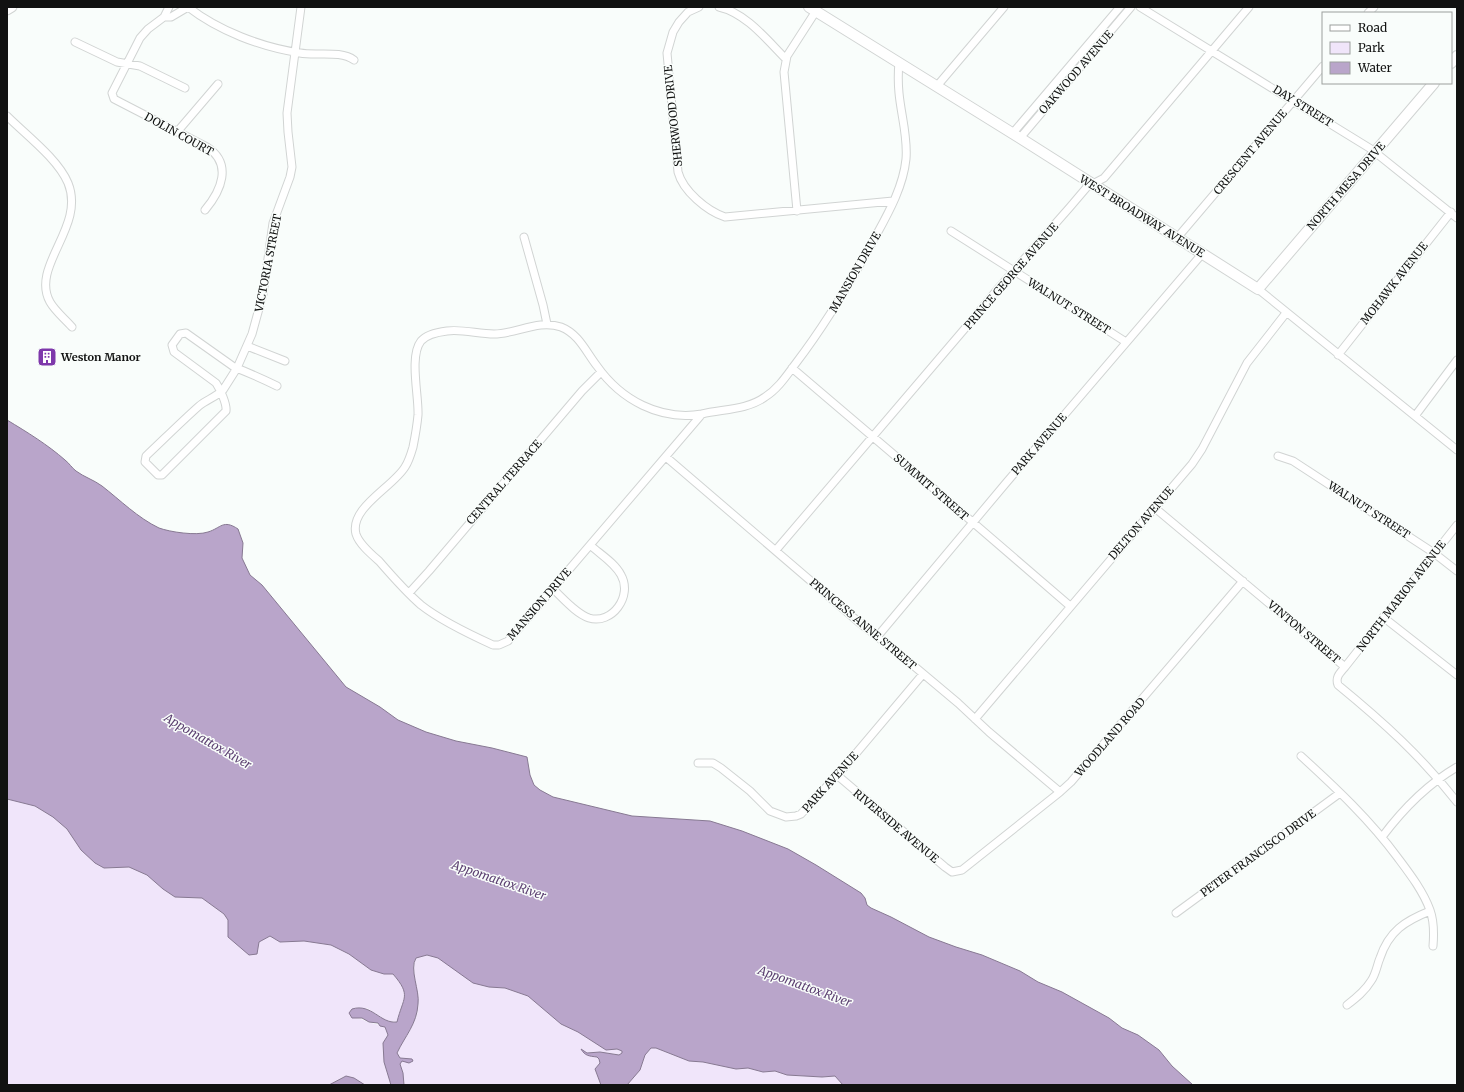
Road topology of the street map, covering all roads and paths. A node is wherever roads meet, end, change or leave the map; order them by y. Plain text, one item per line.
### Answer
1 (12, 7) edge
2 (169, 7) edge
3 (188, 7) edge
4 (301, 7) edge
5 (699, 7) edge
6 (719, 7) edge
7 (1004, 7) edge
8 (1120, 7) edge
9 (1131, 7) edge
10 (1140, 7) edge
11 (1249, 7) edge
12 (813, 9) edge
13 (7, 10) edge
14 (164, 17) junction
15 (75, 42) dead end
16 (1212, 50) junction
17 (294, 52) junction
18 (786, 59) junction
19 (354, 60) dead end
20 (899, 62) junction
21 (126, 64) junction
22 (1322, 67) edge
23 (218, 84) dead end
24 (1433, 84) edge
25 (937, 86) junction
26 (185, 88) dead end
27 (1293, 101) junction
28 (7, 116) edge
29 (177, 132) junction
30 (1016, 136) junction
31 (1375, 152) junction
32 (1092, 184) junction
33 (893, 201) junction
34 (205, 210) dead end
35 (797, 211) junction
36 (1451, 212) junction
37 (1457, 218) edge
38 (951, 231) dead end
39 (524, 237) dead end
40 (1177, 238) junction
41 (1202, 254) junction
42 (1014, 271) junction
43 (1258, 289) junction
44 (1286, 313) junction
45 (547, 324) junction
46 (72, 327) dead end
47 (1126, 342) junction
48 (247, 346) junction
49 (1338, 355) junction
50 (1457, 360) edge
51 (285, 361) dead end
52 (237, 368) junction
53 (792, 368) junction
54 (601, 372) junction
55 (277, 386) dead end
56 (220, 392) junction
57 (702, 414) junction
58 (1415, 416) junction
59 (873, 436) junction
60 (1457, 450) edge
61 (666, 456) junction
62 (1278, 456) dead end
63 (1155, 508) junction
64 (973, 522) junction
65 (1457, 525) edge
66 (590, 545) junction
67 (776, 550) junction
68 (1434, 553) junction
69 (1457, 571) edge
70 (1243, 581) junction
71 (553, 589) junction
72 (409, 593) junction
73 (1070, 606) junction
74 (1384, 617) junction
75 (877, 637) junction
76 (1345, 667) junction
77 (923, 674) junction
78 (1457, 675) edge
79 (975, 719) junction
80 (1301, 756) dead end
81 (698, 763) dead end
82 (1457, 767) edge
83 (837, 775) junction
84 (1439, 779) junction
85 (1060, 792) junction
86 (1340, 793) junction
87 (1457, 802) edge
88 (1382, 837) junction
89 (957, 872) joint
90 (1430, 911) junction
91 (1176, 913) dead end
92 (1434, 946) dead end
93 (1347, 1005) dead end

1 - 13 street
2 - 14 street
3 - 14 street
3 - 17 street
4 - 17 street, VICTORIA STREET
5 - 35 street, SHERWOOD DRIVE
6 - 18 street
7 - 25 street
8 - 30 street, OAKWOOD AVENUE
9 - 30 street, OAKWOOD AVENUE
10 - 16 street, DAY STREET
11 - 16 street, PRINCE GEORGE AVENUE
12 - 18 street
12 - 20 main road, WEST BROADWAY AVENUE
14 - 21 street
15 - 21 street
16 - 27 street, DAY STREET
16 - 32 street, PRINCE GEORGE AVENUE
17 - 19 street
17 - 48 street, VICTORIA STREET
18 - 35 street
20 - 25 main road, WEST BROADWAY AVENUE
20 - 33 street, MANSION DRIVE
21 - 26 street
21 - 29 street, DOLIN COURT
22 - 27 street, CRESCENT AVENUE
23 - 29 street
24 - 31 main road, NORTH MESA DRIVE
25 - 30 main road, WEST BROADWAY AVENUE
27 - 31 street, DAY STREET
27 - 40 street, CRESCENT AVENUE
28 - 46 street
29 - 34 street, DOLIN COURT
30 - 32 main road, WEST BROADWAY AVENUE
31 - 36 street, DAY STREET
31 - 43 main road, NORTH MESA DRIVE
32 - 40 main road, WEST BROADWAY AVENUE
32 - 42 street, PRINCE GEORGE AVENUE
33 - 35 street, SHERWOOD DRIVE
33 - 53 street, MANSION DRIVE
36 - 37 street, DAY STREET
36 - 49 street, MOHAWK AVENUE
38 - 42 street, WALNUT STREET
39 - 45 street
40 - 41 main road, WEST BROADWAY AVENUE
41 - 43 main road, WEST BROADWAY AVENUE
41 - 47 street, PARK AVENUE
42 - 47 street, WALNUT STREET
42 - 59 street, PRINCE GEORGE AVENUE
43 - 44 street, WEST BROADWAY AVENUE
44 - 49 street, WEST BROADWAY AVENUE
44 - 63 street, DELTON AVENUE
45 - 54 street, MANSION DRIVE
45 - 72 street, MANSION DRIVE
47 - 64 street, PARK AVENUE
48 - 51 street
48 - 52 street, VICTORIA STREET
49 - 58 street, WEST BROADWAY AVENUE
50 - 58 street
52 - 55 street
52 - 56 street, VICTORIA STREET
52 - 56 street
53 - 57 street, MANSION DRIVE
53 - 59 street, SUMMIT STREET
54 - 57 street, MANSION DRIVE
54 - 72 street, CENTRAL TERRACE
56 - 56 street
57 - 61 street, MANSION DRIVE
58 - 60 street, WEST BROADWAY AVENUE
59 - 64 street, SUMMIT STREET
59 - 67 street, PRINCE GEORGE AVENUE
61 - 66 street, MANSION DRIVE
61 - 67 street, PRINCESS ANNE STREET
62 - 68 street, WALNUT STREET
63 - 70 street, VINTON STREET
63 - 73 street, DELTON AVENUE
64 - 73 street, SUMMIT STREET
64 - 75 street, PARK AVENUE
65 - 68 street, NORTH MARION AVENUE
66 - 71 street, MANSION DRIVE
66 - 71 street
67 - 75 street, PRINCESS ANNE STREET
68 - 69 street, WALNUT STREET
68 - 74 street, NORTH MARION AVENUE
70 - 76 street, VINTON STREET
70 - 85 street, WOODLAND ROAD
71 - 72 street, MANSION DRIVE
73 - 79 street, DELTON AVENUE
74 - 76 street, NORTH MARION AVENUE
74 - 78 street
75 - 77 street, PRINCESS ANNE STREET
76 - 84 street, VINTON STREET
77 - 79 street, PRINCESS ANNE STREET
77 - 83 street, PARK AVENUE
79 - 85 street, PRINCESS ANNE STREET
80 - 86 street
81 - 83 street, PARK AVENUE
82 - 84 street
83 - 89 street, RIVERSIDE AVENUE
84 - 87 street, VINTON STREET
84 - 88 street
85 - 89 street, WOODLAND ROAD
86 - 88 street
86 - 91 street, PETER FRANCISCO DRIVE
88 - 90 street
90 - 92 street
90 - 93 street

